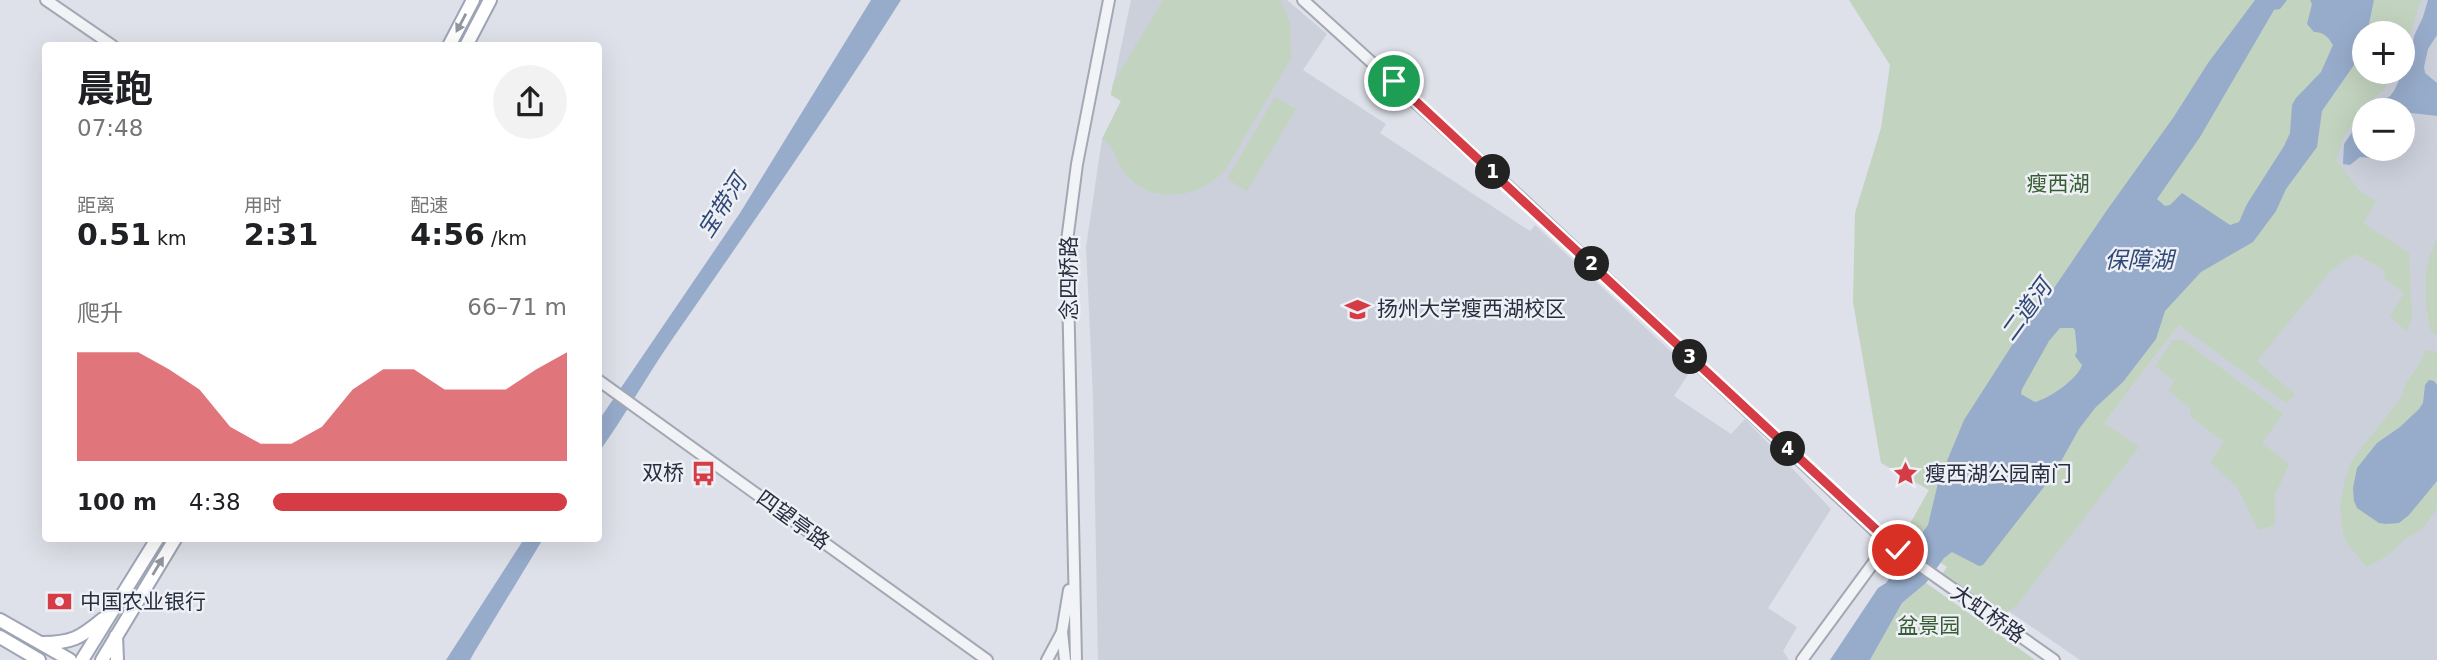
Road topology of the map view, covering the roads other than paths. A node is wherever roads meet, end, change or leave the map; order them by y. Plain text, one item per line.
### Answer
1 (46, 0) edge
2 (473, 0) edge
3 (490, 0) edge
4 (1108, 0) edge
5 (1303, 0) edge
6 (108, 42) edge
7 (451, 42) edge
8 (468, 42) edge
9 (602, 383) edge
10 (155, 542) edge
11 (173, 542) edge
12 (1888, 543) junction
13 (1073, 559) junction
14 (112, 612) junction
15 (0, 620) edge
16 (1062, 632) junction
17 (116, 636) junction
18 (0, 637) edge
19 (41, 643) junction
20 (29, 656) edge
21 (39, 660) edge
22 (70, 660) edge
23 (82, 660) edge
24 (102, 660) edge
25 (117, 660) edge
26 (987, 660) edge
27 (1047, 660) edge
28 (1065, 660) edge
29 (1076, 660) edge
30 (1802, 660) edge
31 (2054, 660) edge

1 - 6 street
2 -> 7 main road
3 - 8 main road
4 - 13 street, 念四桥路
5 - 12 street, 大虹桥路
9 - 26 street, 四望亭路
10 - 14 main road
17 -> 11 main road
12 - 30 street
12 - 31 street, 大虹桥路
13 - 16 street, 念四桥路
13 - 29 street, 念四桥路
14 - 19 main road
14 - 23 main road
15 - 19 main road
16 - 27 street
16 - 28 street, 念四桥路
17 - 24 main road
17 - 25 main road
18 - 20 main road
19 - 22 main road
20 - 21 main road

